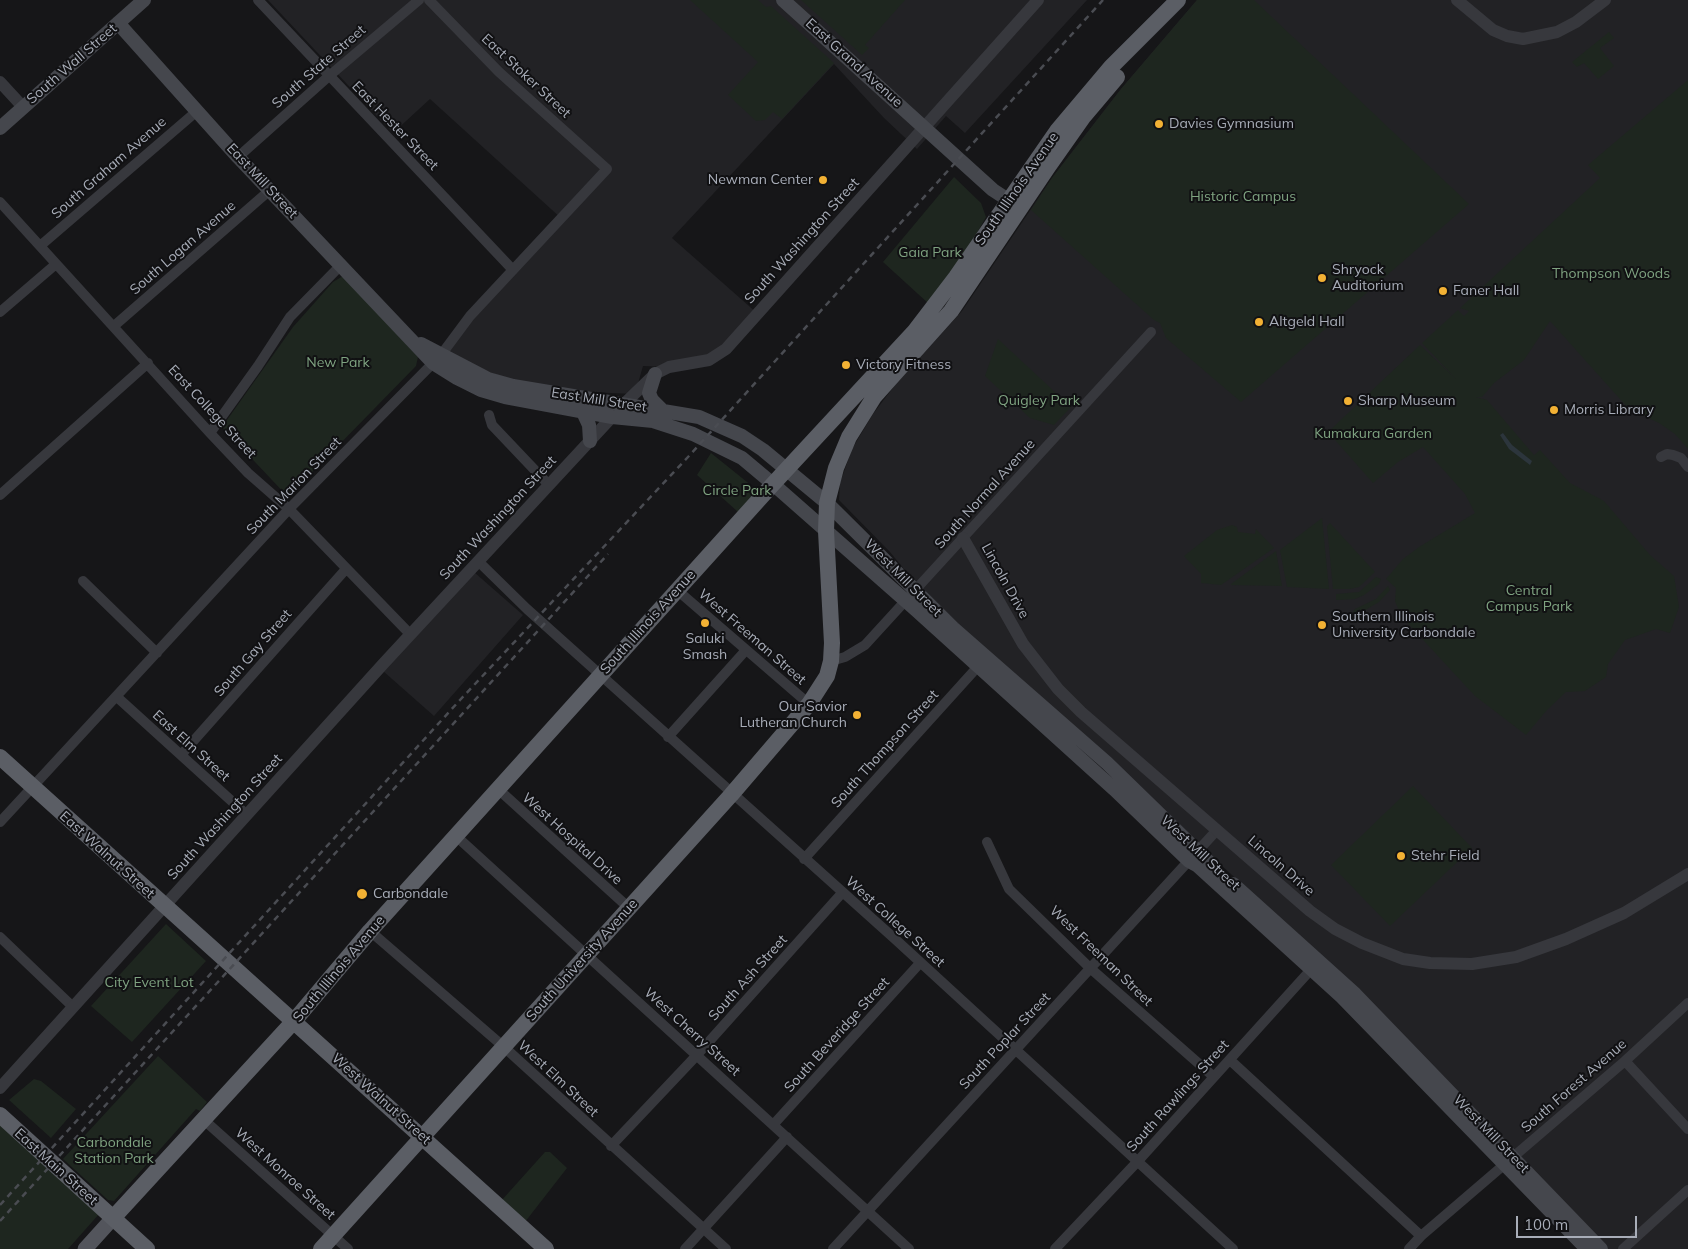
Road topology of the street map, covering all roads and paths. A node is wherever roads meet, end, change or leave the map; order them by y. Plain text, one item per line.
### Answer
1 (144, 0) edge
2 (258, 0) edge
3 (420, 0) edge
4 (429, 0) edge
5 (782, 0) edge
6 (1038, 0) edge
7 (1178, 0) edge
8 (1457, 0) edge
9 (1605, 0) edge
10 (118, 23) junction
11 (329, 76) junction
12 (0, 82) edge
13 (23, 107) junction
14 (196, 111) junction
15 (925, 127) junction
16 (0, 128) edge
17 (238, 157) junction
18 (607, 169) joint
19 (270, 190) junction
20 (0, 202) edge
21 (1014, 204) junction
22 (40, 246) junction
23 (56, 264) junction
24 (341, 265) junction
25 (513, 270) junction
26 (0, 312) edge
27 (114, 326) junction
28 (1151, 332) dead end
29 (437, 359) junction
30 (148, 364) junction
31 (655, 374) junction
32 (624, 404) junction
33 (661, 409) junction
34 (583, 412) junction
35 (488, 415) dead end
36 (612, 417) junction
37 (210, 433) junction
38 (590, 441) junction
39 (1661, 457) dead end
40 (1688, 467) edge
41 (787, 469) junction
42 (548, 484) junction
43 (773, 484) junction
44 (0, 495) edge
45 (827, 503) junction
46 (290, 509) junction
47 (826, 531) junction
48 (963, 538) junction
49 (478, 561) junction
50 (346, 569) junction
51 (83, 581) dead end
52 (677, 590) junction
53 (911, 597) junction
54 (410, 634) junction
55 (746, 650) junction
56 (157, 653) junction
57 (831, 661) junction
58 (982, 662) junction
59 (600, 676) junction
60 (117, 697) junction
61 (809, 704) junction
62 (668, 737) junction
63 (182, 755) junction
64 (0, 757) edge
65 (32, 787) junction
66 (498, 789) junction
67 (731, 795) junction
68 (246, 815) junction
69 (0, 822) edge
70 (1217, 830) junction
71 (456, 836) junction
72 (987, 842) dead end
73 (1193, 857) junction
74 (804, 860) junction
75 (1688, 874) edge
76 (842, 893) junction
77 (164, 906) junction
78 (629, 908) junction
79 (370, 932) junction
80 (0, 937) edge
81 (215, 951) joint
82 (586, 956) junction
83 (920, 963) junction
84 (1316, 964) junction
85 (1090, 968) junction
86 (1688, 1003) edge
87 (72, 1006) junction
88 (294, 1021) junction
89 (504, 1047) junction
90 (1015, 1050) junction
91 (696, 1055) junction
92 (1230, 1060) junction
93 (1625, 1061) junction
94 (1214, 1077) junction
95 (0, 1088) edge
96 (0, 1115) edge
97 (204, 1120) junction
98 (773, 1125) junction
99 (1688, 1129) edge
100 (422, 1137) junction
101 (787, 1137) junction
102 (611, 1146) junction
103 (1509, 1160) junction
104 (1138, 1161) junction
105 (1688, 1190) edge
106 (868, 1211) junction
107 (113, 1218) junction
108 (703, 1229) junction
109 (333, 1235) junction
110 (1421, 1236) junction
111 (85, 1249) edge
112 (147, 1249) edge
113 (321, 1249) edge
114 (348, 1249) edge
115 (546, 1249) edge
116 (685, 1249) edge
117 (726, 1249) edge
118 (833, 1249) edge
119 (909, 1249) edge
120 (1054, 1249) edge
121 (1233, 1249) edge
122 (1409, 1249) edge
123 (1586, 1249) edge
124 (1601, 1249) edge
125 (1624, 1249) edge

1 - 10 main road, South Wall Street
2 - 11 street, East Hester Street
3 - 11 street, South State Street
4 - 18 street, East Stoker Street
5 - 15 main road, East Grand Avenue
6 - 15 street, South Washington Street
7 - 21 highway, South Illinois Avenue
8 - 9 street
10 - 13 main road, South Wall Street
10 - 14 main road, East Mill Street
11 - 17 street, South State Street
11 - 25 street, East Hester Street
12 - 13 street
13 - 16 main road, South Wall Street
14 - 17 main road, East Mill Street
14 - 22 street, South Graham Avenue
15 - 21 main road, East Grand Avenue
15 - 31 street, South Washington Street
17 - 19 main road, East Mill Street
18 - 25 street, South Marion Street
19 - 24 main road, East Mill Street
19 - 27 street, South Logan Avenue
20 - 22 street, East College Street
21 - 41 highway, South Illinois Avenue
21 - 45 highway, South Illinois Avenue
22 - 23 street, East College Street
23 - 26 street
23 - 27 street, East College Street
24 - 29 main road, East Mill Street
24 - 37 street
25 - 29 street, South Marion Street
27 - 30 street, East College Street
28 - 48 street, South Normal Avenue
29 - 32 main road, East Mill Street
29 - 34 main road, East Mill Street
29 - 46 street, South Marion Street
30 - 37 street, East College Street
30 - 44 street
31 - 32 street, South Washington Street
31 - 33 main road
32 - 33 main road, East Mill Street
32 - 36 street, South Washington Street
33 - 41 main road, East Mill Street
34 - 36 main road, East Mill Street
34 - 38 main road
35 - 42 street
36 - 38 street, South Washington Street
36 - 43 main road, East Mill Street
37 - 46 street, East College Street
38 - 42 street, South Washington Street
39 - 40 street
41 - 43 highway, South Illinois Avenue
41 - 45 main road, West Mill Street
42 - 49 street, South Washington Street
43 - 47 main road, West Mill Street
43 - 52 highway, South Illinois Avenue
45 - 47 highway, South Illinois Avenue
45 - 53 main road, West Mill Street
46 - 50 street, East College Street
46 - 56 street, South Marion Street
47 - 53 main road, West Mill Street
47 - 57 highway, South Illinois Avenue
48 - 53 street, South Normal Avenue
48 - 70 street, Lincoln Drive
49 - 54 street, South Washington Street
49 - 59 street, West College Street
50 - 54 street, East College Street
50 - 63 street, South Gay Street
51 - 56 street
52 - 55 street, West Freeman Street
52 - 59 highway, South Illinois Avenue
53 - 57 street, South Normal Avenue
53 - 58 main road, West Mill Street
54 - 68 street, South Washington Street
55 - 61 street, West Freeman Street
55 - 62 street
56 - 60 street, South Marion Street
57 - 61 highway, South University Avenue
58 - 73 main road, West Mill Street
58 - 74 street, South Thompson Street
59 - 62 street, West College Street
59 - 66 highway, South Illinois Avenue
60 - 63 street, East Elm Street
60 - 65 street, South Marion Street
61 - 67 highway, South University Avenue
62 - 67 street, West College Street
63 - 68 street, East Elm Street
64 - 65 highway, East Walnut Street
65 - 69 street, South Marion Street
65 - 77 highway, East Walnut Street
66 - 71 highway, South Illinois Avenue
66 - 78 street, West Hospital Drive
67 - 74 street, West College Street
67 - 78 highway, South University Avenue
68 - 77 street, South Washington Street
70 - 73 street, South Poplar Street
70 - 75 street, Lincoln Drive
71 - 79 highway, South Illinois Avenue
71 - 82 street, West Cherry Street
72 - 85 street, West Freeman Street
73 - 84 main road, West Mill Street
73 - 85 street, South Poplar Street
74 - 76 street, West College Street
76 - 83 street, West College Street
76 - 91 street, South Ash Street
77 - 81 highway, East Walnut Street
77 - 87 street, South Washington Street
78 - 82 highway, South University Avenue
79 - 88 highway, South Illinois Avenue
79 - 89 street, West Elm Street
80 - 87 street
81 - 88 highway, West Walnut Street
82 - 89 highway, South University Avenue
82 - 91 street, West Cherry Street
83 - 90 street, West College Street
83 - 98 street, South Beveridge Street
84 - 92 street, South Rawlings Street
84 - 103 main road, West Mill Street
85 - 90 street, South Poplar Street
85 - 94 street, West Freeman Street
86 - 93 street, South Forest Avenue
87 - 95 street, South Washington Street
88 - 97 highway, South Illinois Avenue
88 - 100 highway, West Walnut Street
89 - 100 highway, South University Avenue
89 - 102 street, West Elm Street
90 - 104 street, West College Street
90 - 106 street, South Poplar Street
91 - 98 street, West Cherry Street
91 - 102 street, South Ash Street
92 - 94 street, South Rawlings Street
92 - 110 street
93 - 99 street
93 - 103 street, South Forest Avenue
94 - 104 street, South Rawlings Street
96 - 107 highway, East Main Street
97 - 107 highway, South Illinois Avenue
97 - 109 street, West Monroe Street
98 - 101 street, West Cherry Street
100 - 109 highway, South University Avenue
100 - 115 highway, West Walnut Street
101 - 106 street, West Cherry Street
101 - 108 street
102 - 108 street, West Elm Street
103 - 110 street, South Forest Avenue
103 - 123 main road, West Mill Street
103 - 124 main road, West Mill Street
104 - 120 street, South Rawlings Street
104 - 121 street, West College Street
105 - 125 street
106 - 118 street, South Poplar Street
106 - 119 street, West Cherry Street
107 - 111 main road
107 - 112 highway, East Main Street
108 - 116 street
108 - 117 street, West Elm Street
109 - 113 highway, South University Avenue
109 - 114 street, West Monroe Street
110 - 122 street, South Forest Avenue

